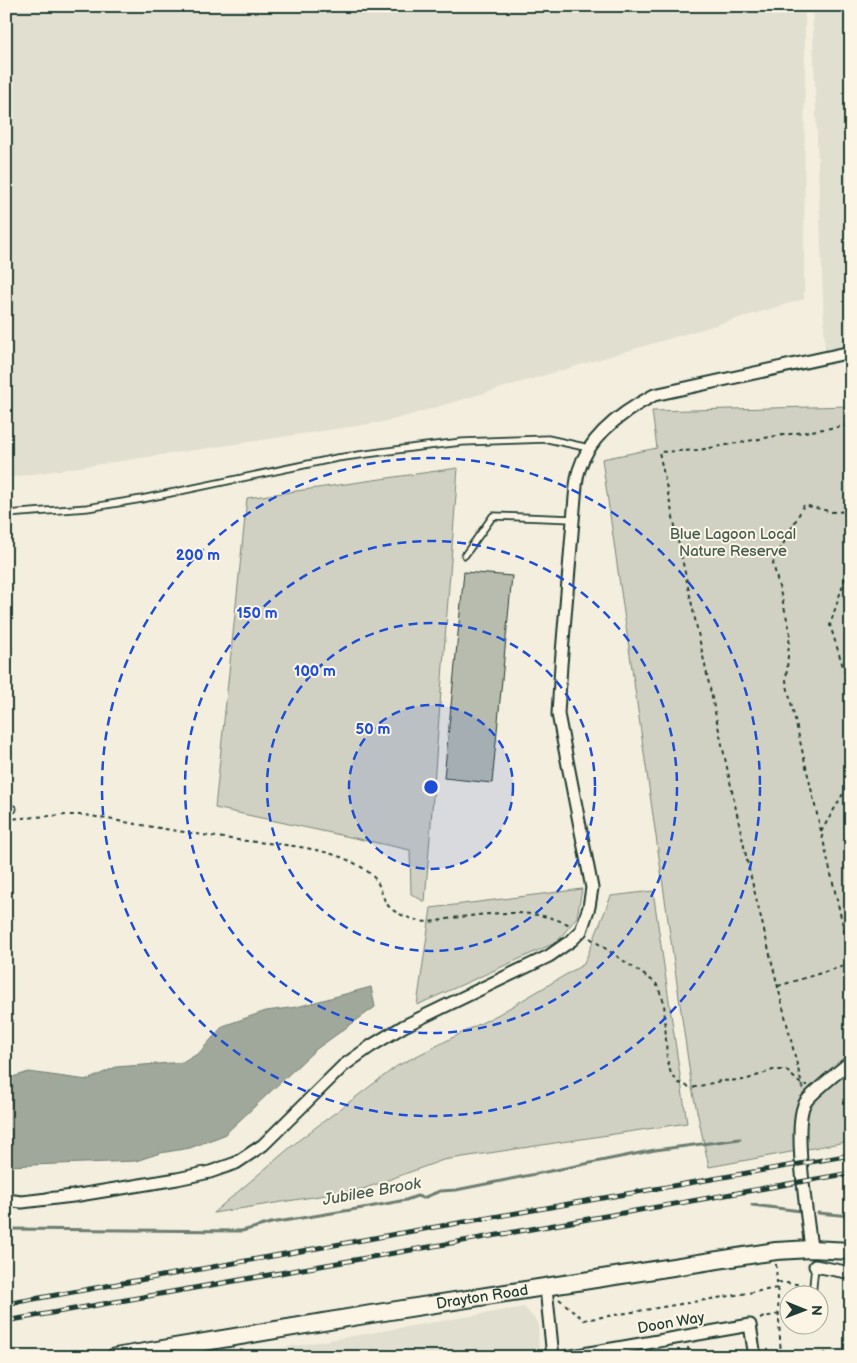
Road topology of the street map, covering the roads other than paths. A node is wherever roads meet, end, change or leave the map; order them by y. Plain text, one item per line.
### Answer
1 (851, 352) edge
2 (590, 448) junction
3 (6, 514) edge
4 (573, 519) junction
5 (465, 554) dead end
6 (13, 808) dead end
7 (6, 809) edge
8 (851, 1061) edge
9 (6, 1200) edge
10 (811, 1248) junction
11 (851, 1250) edge
12 (815, 1266) joint
13 (851, 1272) edge
14 (813, 1286) edge
15 (546, 1288) junction
16 (115, 1357) edge
17 (553, 1357) edge
18 (566, 1357) edge
19 (755, 1357) edge

1 - 2 street
2 - 3 lane
2 - 4 street
4 - 5 lane
4 - 9 street
6 - 7 lane
8 - 10 street
10 - 11 street, Drayton Road
10 - 15 street, Drayton Road
12 - 13 street
12 - 14 lane
15 - 16 street, Drayton Road
15 - 17 street
18 - 19 street, Doon Way

